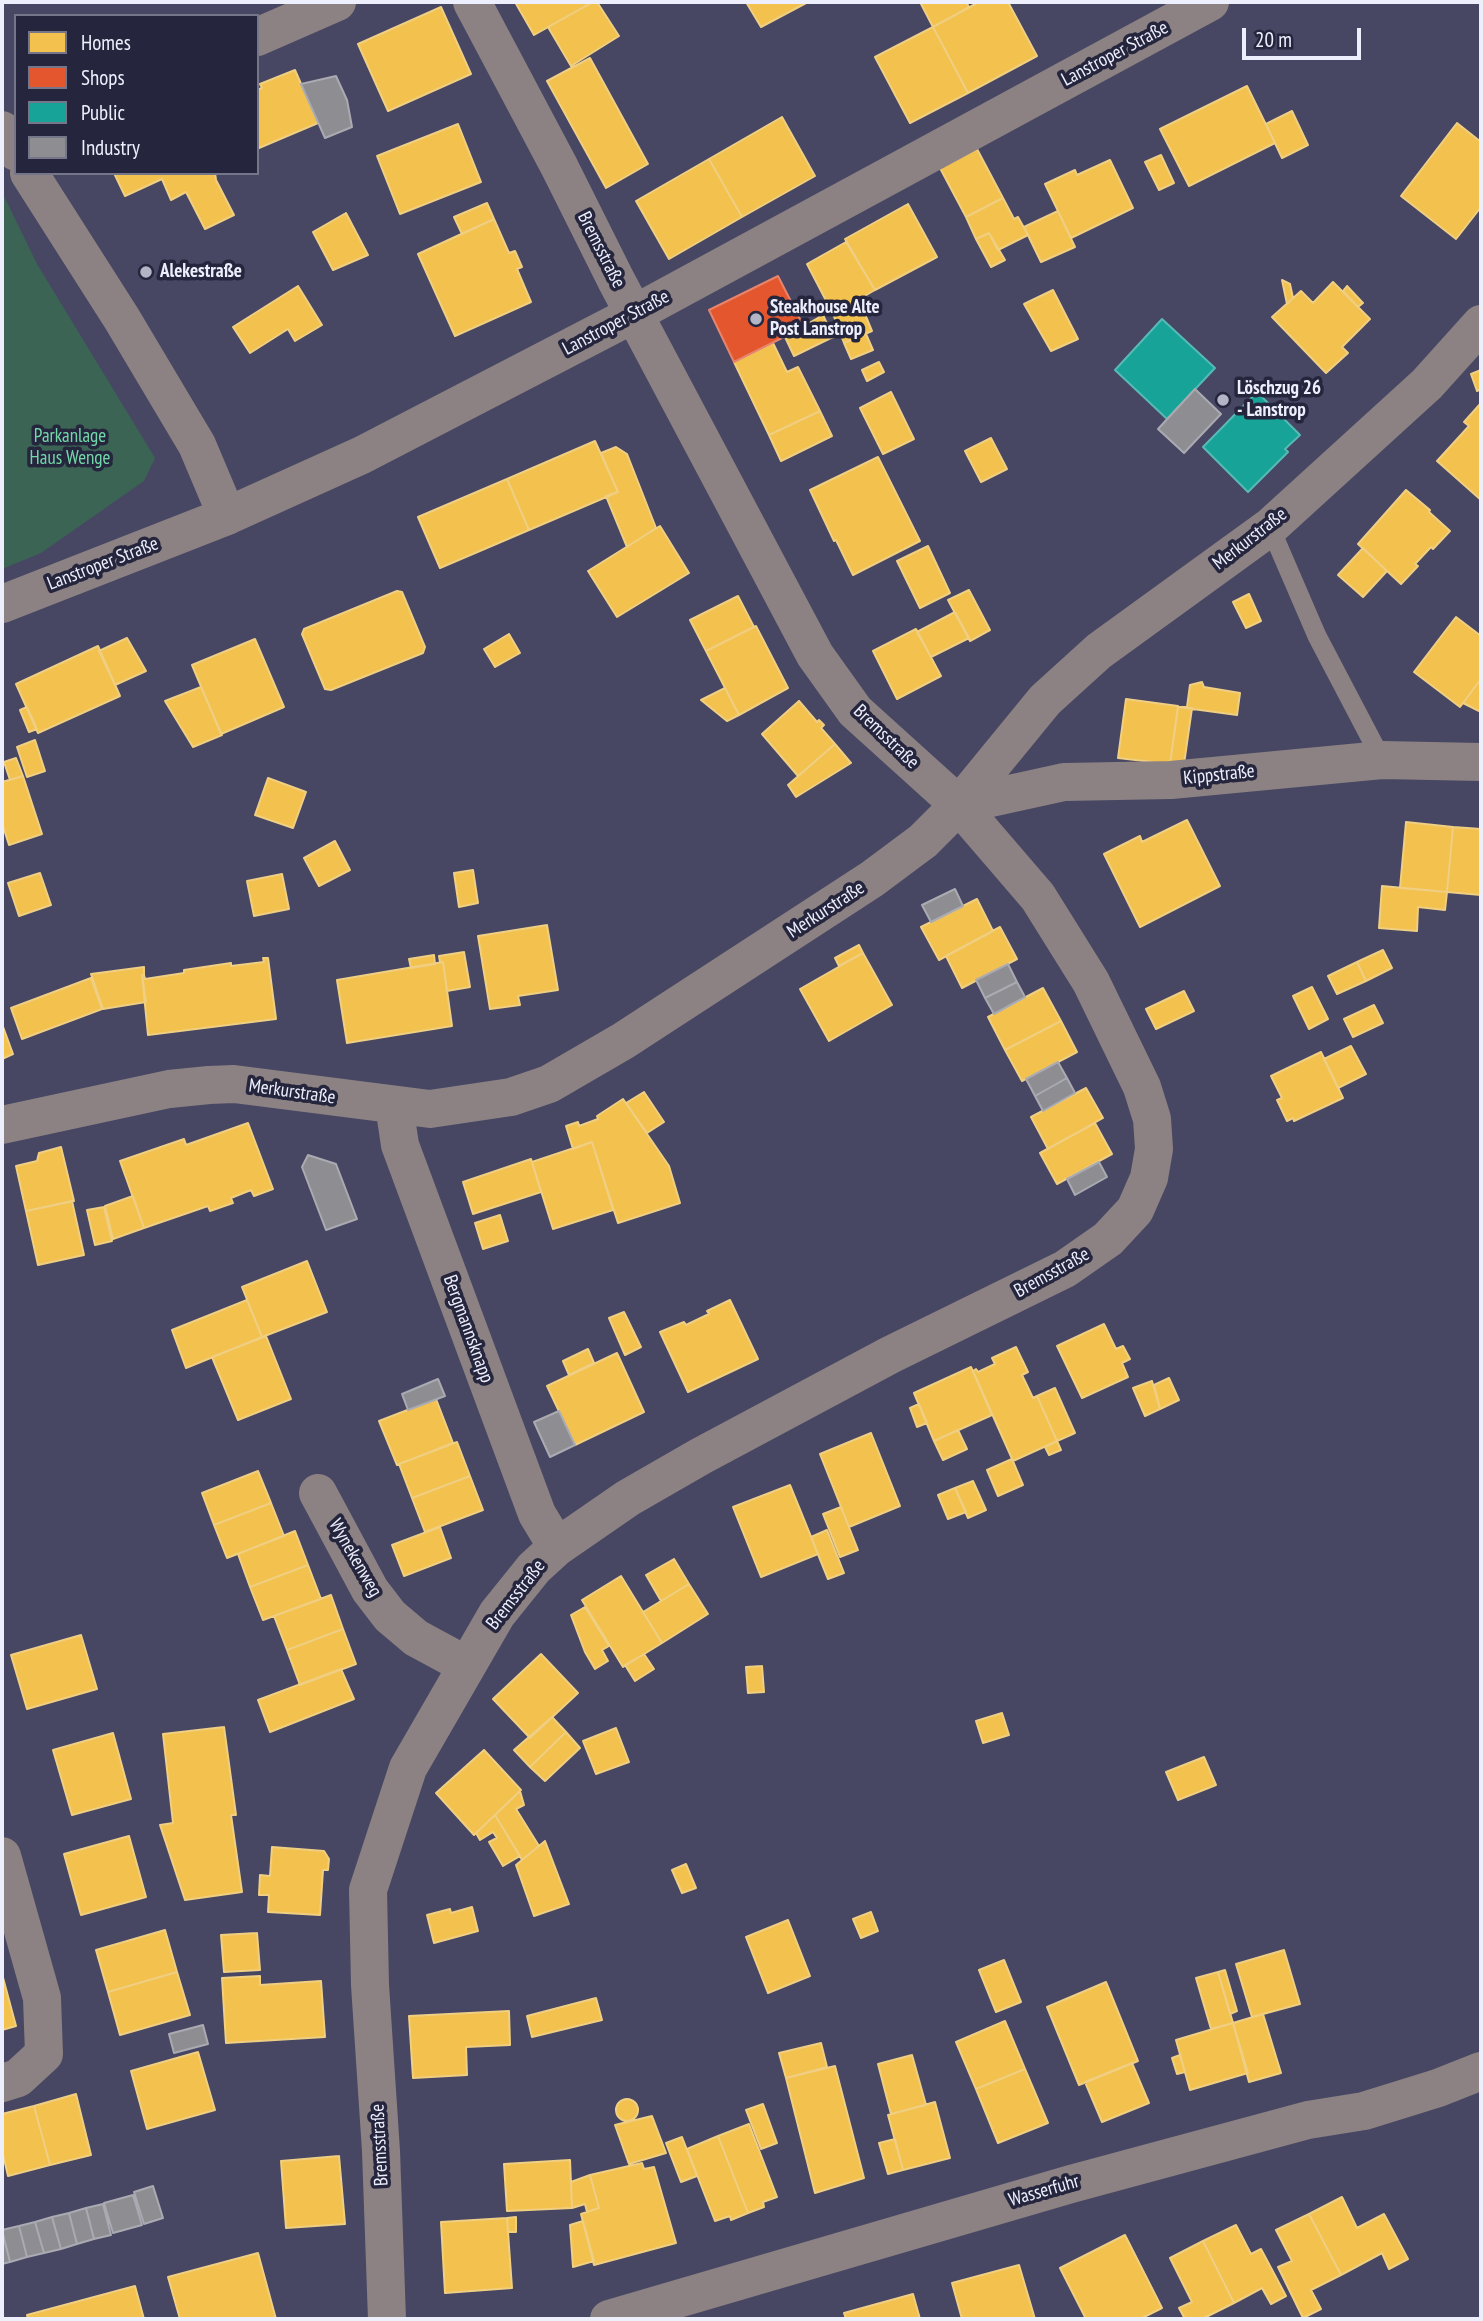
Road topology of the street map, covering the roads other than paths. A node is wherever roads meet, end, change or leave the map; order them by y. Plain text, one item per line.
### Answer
1 (337, 2) edge
2 (472, 2) edge
3 (1210, 2) edge
4 (259, 36) edge
5 (31, 175) edge
6 (634, 314) junction
7 (1481, 324) edge
8 (226, 516) junction
9 (1270, 527) junction
10 (2, 604) edge
11 (1382, 760) junction
12 (1481, 762) edge
13 (959, 805) junction
14 (394, 1105) junction
15 (2, 1125) edge
16 (318, 1493) dead end
17 (557, 1547) junction
18 (466, 1665) junction
19 (2, 1856) edge
20 (1481, 2071) edge
21 (2, 2083) edge
22 (387, 2319) edge
23 (609, 2319) edge

1 - 4 street
2 - 6 street, Bremsstraße
3 - 6 street, Lanstroper Straße
5 - 8 street
6 - 8 street, Lanstroper Straße
6 - 13 street, Bremsstraße
7 - 9 street, Merkurstraße
8 - 10 street, Lanstroper Straße
9 - 11 lane
9 - 13 street, Merkurstraße
11 - 12 street, Kippstraße
11 - 13 street, Kippstraße
13 - 14 street, Merkurstraße
13 - 17 street, Bremsstraße
14 - 15 street, Merkurstraße
14 - 17 street, Bergmannsknapp
16 - 18 street, Wynekenweg
17 - 18 street, Bremsstraße
18 - 22 street, Bremsstraße
19 - 21 street
20 - 23 street, Wasserfuhr

